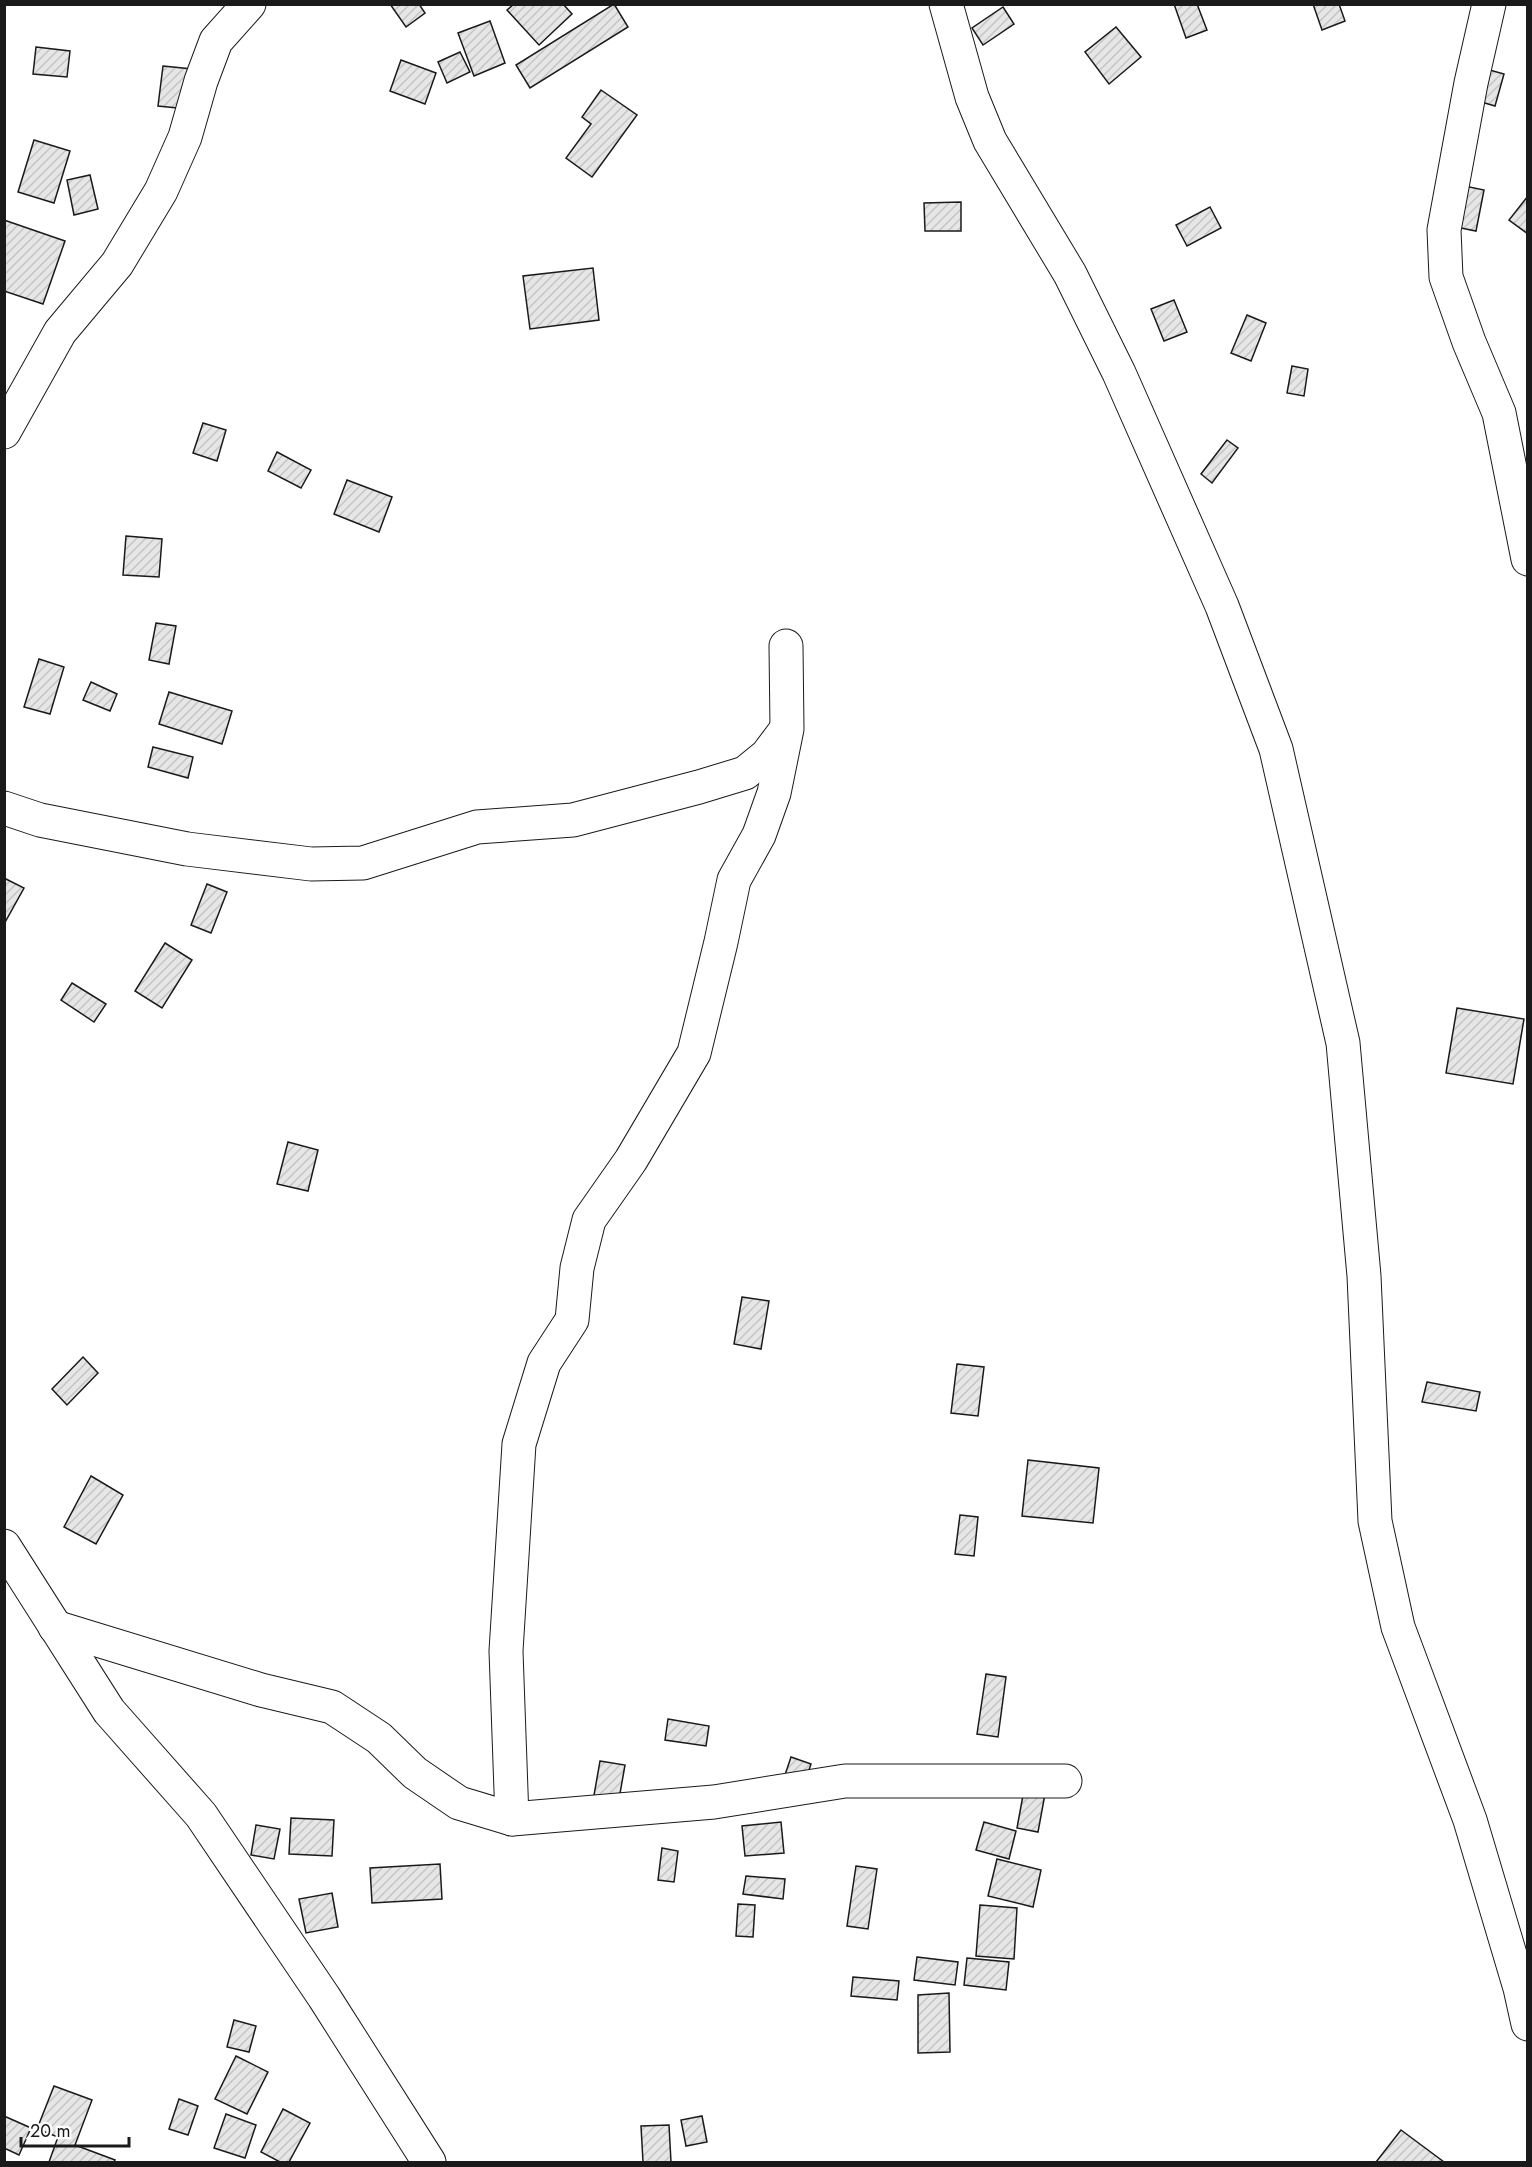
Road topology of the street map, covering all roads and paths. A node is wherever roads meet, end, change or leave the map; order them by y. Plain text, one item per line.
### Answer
1 (249, 4) edge
2 (946, 4) edge
3 (1489, 4) edge
4 (4, 432) edge
5 (1527, 560) edge
6 (786, 646) dead end
7 (787, 729) junction
8 (4, 808) edge
9 (4, 1546) edge
10 (55, 1627) junction
11 (1065, 1781) dead end
12 (512, 1819) junction
13 (1527, 2024) edge
14 (429, 2163) edge

1 - 4 street
2 - 13 street
3 - 5 street
6 - 7 street
7 - 8 street
7 - 12 street
9 - 10 street
10 - 12 street
10 - 14 street
11 - 12 street

